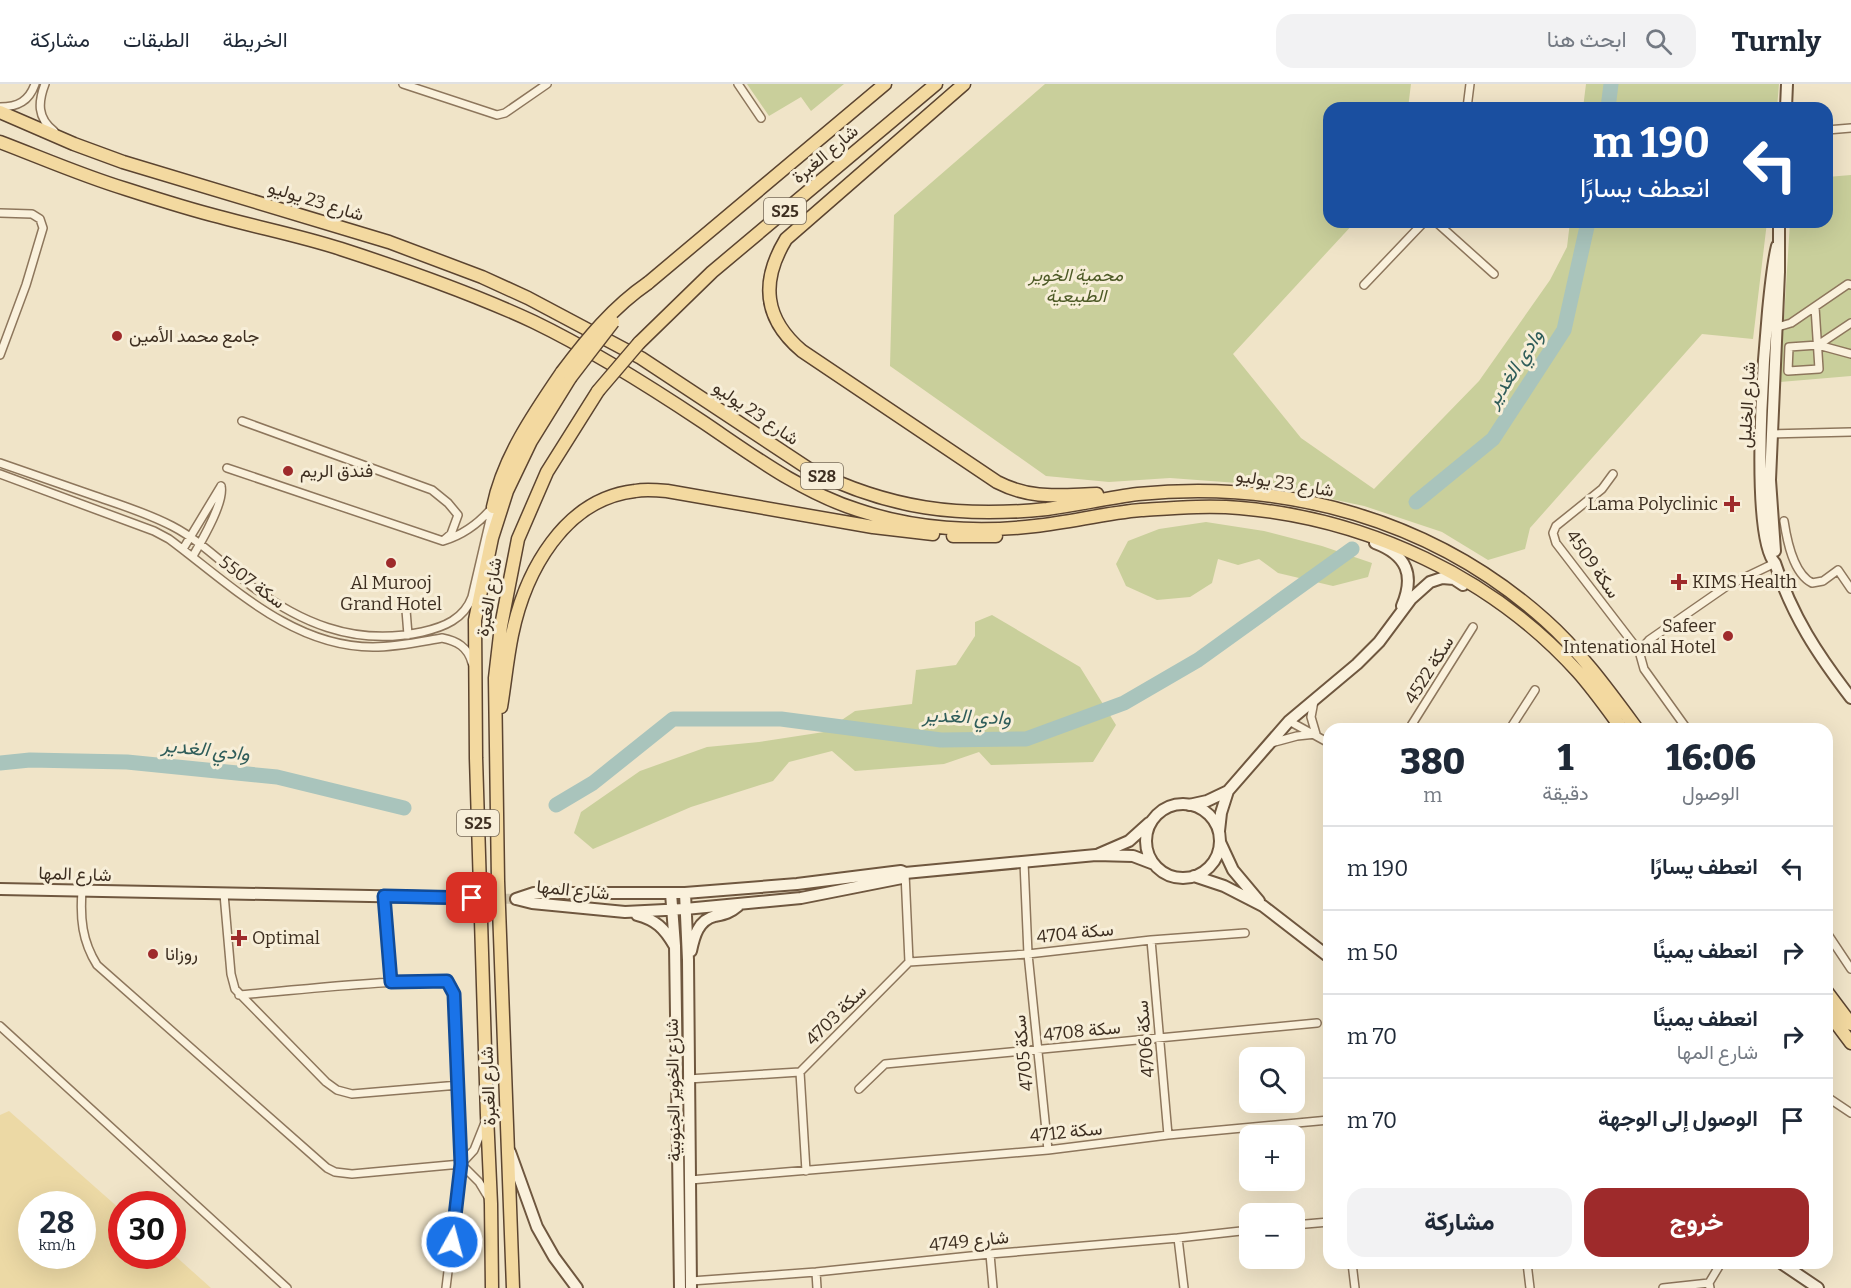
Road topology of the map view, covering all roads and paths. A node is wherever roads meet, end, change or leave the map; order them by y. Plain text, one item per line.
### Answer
1 (35, 84) edge
2 (45, 84) edge
3 (403, 84) edge
4 (547, 84) edge
5 (738, 84) edge
6 (885, 84) edge
7 (936, 84) edge
8 (964, 84) edge
9 (1470, 84) edge
10 (1787, 84) edge
11 (1468, 102) edge
12 (1786, 102) edge
13 (0, 107) edge
14 (0, 112) edge
15 (761, 118) dead end
16 (1851, 128) edge
17 (1833, 130) edge
18 (0, 142) edge
19 (74, 144) junction
20 (0, 213) edge
21 (1418, 228) edge
22 (1443, 228) edge
23 (1778, 228) edge
24 (1494, 274) dead end
25 (1364, 285) dead end
26 (1851, 285) edge
27 (1815, 307) junction
28 (1851, 323) edge
29 (1771, 328) junction
30 (1818, 345) junction
31 (1851, 354) edge
32 (0, 355) edge
33 (566, 375) junction
34 (242, 421) dead end
35 (1851, 432) edge
36 (1772, 434) junction
37 (0, 463) edge
38 (227, 468) dead end
39 (0, 474) edge
40 (1613, 474) dead end
41 (1138, 494) junction
42 (493, 507) junction
43 (1315, 521) junction
44 (1784, 521) dead end
45 (1037, 526) junction
46 (191, 538) junction
47 (443, 541) junction
48 (200, 544) junction
49 (183, 549) junction
50 (193, 556) junction
51 (1775, 563) junction
52 (1851, 589) edge
53 (406, 610) dead end
54 (1399, 615) junction
55 (1473, 627) dead end
56 (408, 635) junction
57 (1545, 640) junction
58 (1639, 651) junction
59 (475, 681) junction
60 (1535, 690) dead end
61 (1851, 698) edge
62 (1314, 699) junction
63 (1290, 721) junction
64 (1413, 723) edge
65 (1514, 723) edge
66 (1617, 723) edge
67 (1632, 723) edge
68 (1683, 723) edge
69 (1316, 734) junction
70 (495, 735) junction
71 (1323, 739) edge
72 (1271, 742) junction
73 (1228, 791) junction
74 (1189, 805) junction
75 (1152, 821) junction
76 (1219, 838) junction
77 (1096, 855) junction
78 (1024, 862) junction
79 (1154, 864) junction
80 (905, 873) junction
81 (1194, 876) junction
82 (0, 889) edge
83 (82, 891) junction
84 (671, 893) junction
85 (685, 893) junction
86 (224, 894) junction
87 (384, 896) junction
88 (472, 898) tunnel mouth
89 (738, 905) junction
90 (1263, 906) junction
91 (686, 909) junction
92 (672, 910) junction
93 (625, 912) junction
94 (1245, 933) dead end
95 (1151, 940) junction
96 (1833, 942) edge
97 (675, 946) junction
98 (1323, 952) edge
99 (1028, 954) junction
100 (688, 960) junction
101 (909, 962) junction
102 (1851, 969) edge
103 (391, 982) junction
104 (240, 995) junction
105 (1833, 1000) edge
106 (1833, 1019) edge
107 (1317, 1023) dead end
108 (1851, 1024) edge
109 (0, 1026) edge
110 (1161, 1037) junction
111 (1851, 1043) edge
112 (1038, 1050) junction
113 (800, 1072) junction
114 (688, 1079) junction
115 (459, 1085) junction
116 (859, 1089) dead end
117 (1833, 1101) edge
118 (1851, 1113) edge
119 (487, 1115) junction
120 (1323, 1121) edge
121 (1168, 1135) junction
122 (508, 1146) junction
123 (1048, 1150) junction
124 (461, 1164) junction
125 (806, 1172) junction
126 (690, 1180) junction
127 (491, 1204) junction
128 (1323, 1223) edge
129 (1305, 1224) edge
130 (1239, 1231) edge
131 (1178, 1238) junction
132 (990, 1254) junction
133 (1353, 1269) edge
134 (1528, 1269) edge
135 (1718, 1269) edge
136 (1790, 1269) edge
137 (816, 1272) junction
138 (691, 1284) edge
139 (1710, 1286) edge
140 (576, 1287) edge
141 (287, 1288) edge
142 (446, 1288) edge
143 (492, 1288) edge
144 (513, 1288) edge
145 (680, 1288) edge
146 (817, 1288) edge
147 (993, 1288) edge
148 (1184, 1288) edge
149 (1355, 1288) edge
150 (1530, 1288) edge
151 (1663, 1288) edge
152 (1818, 1288) edge

1 - 13 street
2 - 19 street
3 - 4 street
5 - 15 street
6 - 33 main road, شارع الغبرة / S25, bridge
7 - 70 main road, شارع الغبرة / S25, bridge
8 - 41 main road
9 - 11 street
10 - 12 street
14 - 19 main road, شارع 23 يوليو / S28
16 - 17 street
18 - 45 main road, شارع 23 يوليو / S28
19 - 41 main road, شارع 23 يوليو / S28
20 - 32 street
21 - 25 street
22 - 24 street
23 - 29 street, شارع الخليل
26 - 27 street
27 - 29 street
27 - 30 street
28 - 30 street
29 - 36 street, شارع الخليل
29 - 51 street, شارع الخليل
30 - 30 street
30 - 31 street
33 - 42 main road
33 - 59 main road, شارع الغبرة / S25
34 - 47 street
35 - 36 street
36 - 51 street, شارع الخليل
37 - 46 street, سكة 5507
38 - 47 street
39 - 49 street, سكة 5507
40 - 58 street, سكة 4509
41 - 67 main road, شارع 23 يوليو / S28
42 - 47 street
42 - 56 street, سكة 5507
43 - 45 main road, شارع 23 يوليو / S28
43 - 54 street
43 - 57 main road, شارع 23 يوليو / S28
44 - 52 street
45 - 70 main road
46 - 48 street, سكة 5507
46 - 48 street
46 - 49 street
48 - 50 street
48 - 56 street, سكة 5507
49 - 50 street, سكة 5507
50 - 59 street, سكة 5507
51 - 58 street
51 - 61 street, شارع الخليل
53 - 56 street
54 - 57 street
54 - 62 street
55 - 64 street, سكة 4522
57 - 66 main road, شارع 23 يوليو / S28
58 - 68 street, سكة 4509
59 - 119 main road, شارع الغبرة / S25
60 - 65 street
62 - 63 street
62 - 69 street
63 - 69 street
63 - 72 street
69 - 71 street
69 - 72 street
70 - 122 main road, شارع الغبرة / S25
72 - 73 street
73 - 74 street
73 - 76 street
74 - 75 street
74 - 76 street
75 - 77 street, شارع المها
75 - 79 street
76 - 81 street
76 - 90 street
77 - 78 street, شارع المها
77 - 79 street, شارع المها
78 - 80 street, شارع المها
78 - 99 street, 4705 سكة
79 - 81 street
80 - 85 street, شارع المها
80 - 89 street, شارع المها
80 - 101 street
81 - 90 street
82 - 83 street, شارع المها
83 - 86 street, شارع المها
83 - 124 street
84 - 85 street, شارع المها
84 - 92 street, شارع الخوير الجنوبية
84 - 93 street, شارع المها
85 - 91 street, شارع الخوير الجنوبية
86 - 87 street, شارع المها
86 - 104 street
87 - 88 street, شارع المها
87 - 103 street
89 - 91 street, شارع المها
89 - 100 street
90 - 98 street
91 - 92 street, شارع المها
91 - 100 street, شارع الخوير الجنوبية
92 - 93 street, شارع المها
92 - 97 street, شارع الخوير الجنوبية
93 - 97 street
94 - 95 street, سكة 4704
95 - 99 street, سكة 4704
95 - 110 street, 4706 سكة
96 - 102 street
97 - 145 street, شارع الخوير الجنوبية
99 - 101 street, سكة 4704
99 - 112 street, 4705 سكة
100 - 114 street, شارع الخوير الجنوبية
101 - 113 street, 4703 سكة
103 - 104 street
103 - 115 street
104 - 115 street
105 - 108 main road
106 - 111 main road
107 - 110 street, سكة 4708
109 - 141 street
110 - 112 street, سكة 4708
110 - 121 street, 4706 سكة
112 - 116 street, سكة 4708
112 - 123 street, 4705 سكة
113 - 114 street
113 - 125 street
114 - 126 street, شارع الخوير الجنوبية
115 - 124 street
117 - 118 street
119 - 124 street
119 - 127 main road, شارع الغبرة / S25
120 - 121 street, سكة 4712
121 - 123 street, سكة 4712
122 - 140 street
122 - 144 main road, شارع الغبرة / S25
123 - 125 street, سكة 4712
124 - 127 street
124 - 142 street
125 - 126 street, سكة 4712
126 - 138 street, شارع الخوير الجنوبية
127 - 143 main road, شارع الغبرة / S25
128 - 129 street
130 - 131 street, 4749 شارع
131 - 132 street, 4749 شارع
131 - 148 street
132 - 137 street, 4749 شارع
132 - 147 street
133 - 149 street
134 - 150 street
135 - 139 street
136 - 152 street
137 - 138 street, 4749 شارع
137 - 146 street
139 - 151 street

